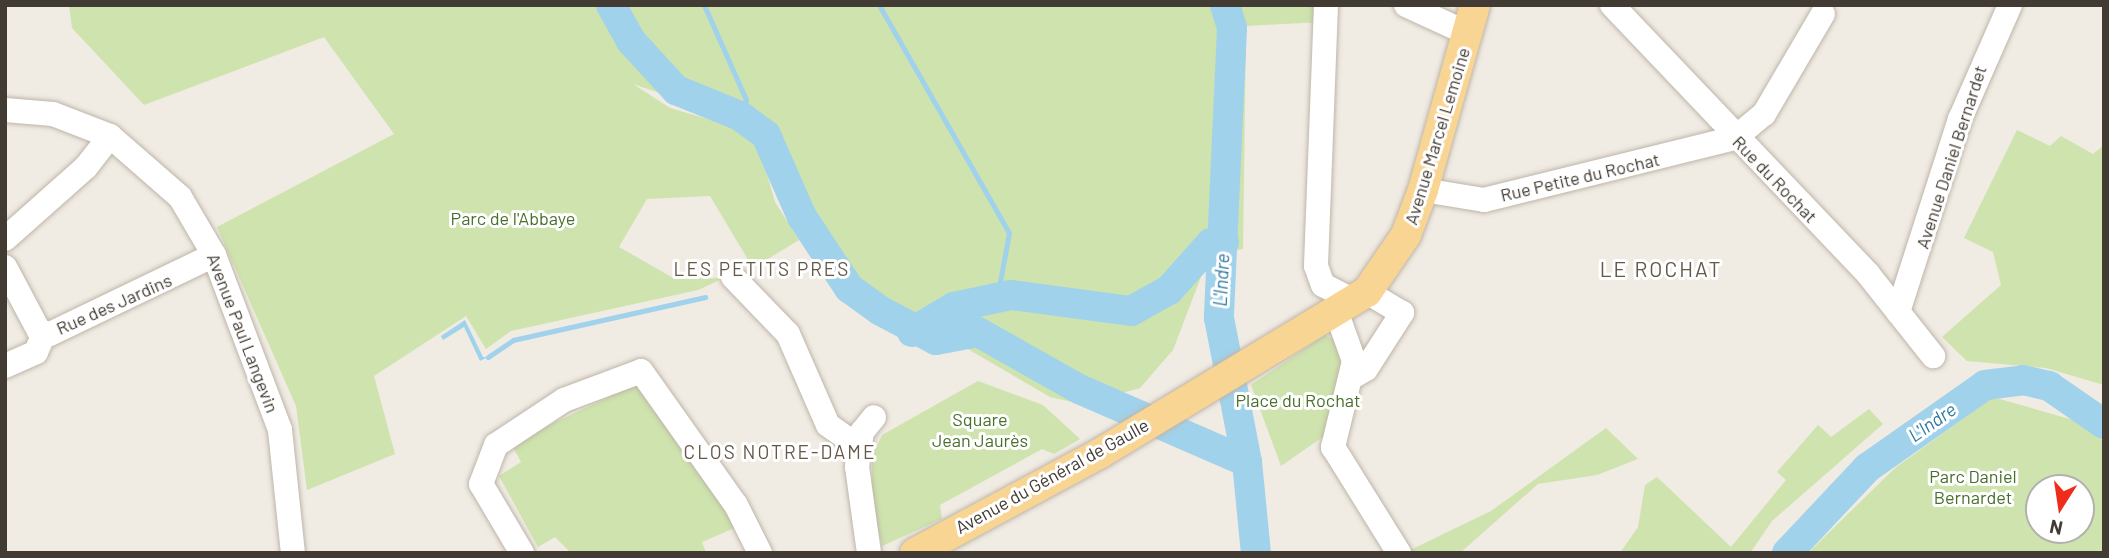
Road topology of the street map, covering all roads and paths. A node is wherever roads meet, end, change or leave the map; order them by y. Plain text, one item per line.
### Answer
1 (1326, 5) edge
2 (1406, 5) edge
3 (1612, 5) edge
4 (2010, 5) edge
5 (1823, 14) dead end
6 (1471, 19) edge
7 (5, 110) edge
8 (110, 136) junction
9 (1735, 138) junction
10 (1423, 190) junction
11 (5, 239) edge
12 (214, 255) junction
13 (5, 267) edge
14 (733, 277) dead end
15 (1350, 299) junction
16 (1898, 312) junction
17 (44, 334) junction
18 (1933, 356) dead end
19 (5, 366) edge
20 (1223, 376) joint
21 (1352, 377) junction
22 (874, 417) dead end
23 (858, 446) junction
24 (931, 549) edge
25 (293, 553) edge
26 (522, 553) edge
27 (760, 553) edge
28 (869, 553) edge
29 (1399, 553) edge

1 - 15 street
2 - 6 street
3 - 9 street, Rue du Rochat
4 - 16 street, Avenue Daniel Bernardet
5 - 9 street
6 - 10 main road, Avenue Marcel Lemoine
6 - 15 main road, Avenue Marcel Lemoine
7 - 8 street, Avenue Paul Langevin
8 - 11 street
8 - 12 street, Avenue Paul Langevin
9 - 10 street, Rue Petite du Rochat
9 - 16 street, Rue du Rochat
10 - 15 main road, Avenue Marcel Lemoine
12 - 17 street, Rue des Jardins
12 - 25 street, Avenue Paul Langevin
13 - 17 street, Rue des Jardins
14 - 23 street
15 - 20 main road, Avenue Marcel Lemoine
15 - 21 street
15 - 21 street
16 - 18 street, Rue du Rochat
17 - 19 street
20 - 24 main road, Avenue du Général de Gaulle
21 - 29 street
22 - 23 street
23 - 28 street
26 - 27 street

